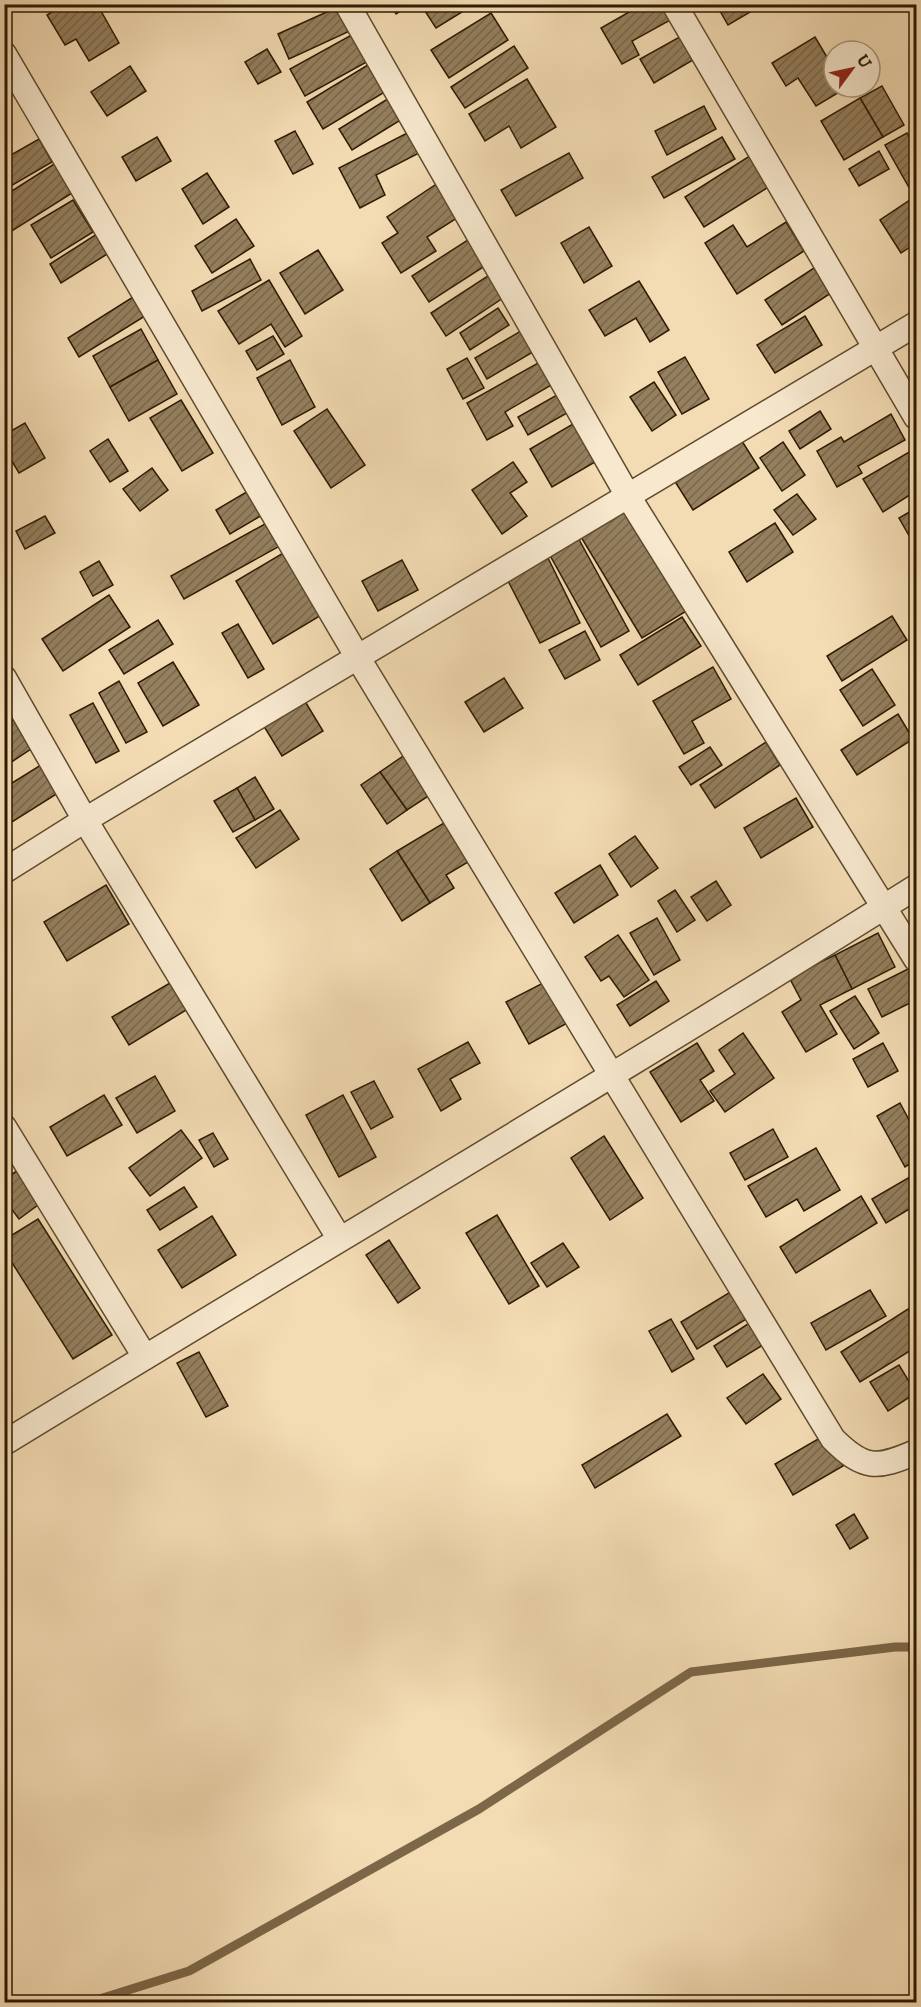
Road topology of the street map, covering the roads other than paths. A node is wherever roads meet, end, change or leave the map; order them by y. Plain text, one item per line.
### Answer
1 (347, 4) edge
2 (674, 4) edge
3 (4, 54) edge
4 (916, 324) edge
5 (875, 349) junction
6 (916, 417) edge
7 (628, 496) junction
8 (358, 658) junction
9 (4, 678) edge
10 (85, 820) junction
11 (4, 871) edge
12 (916, 887) edge
13 (884, 908) junction
14 (916, 959) edge
15 (612, 1076) junction
16 (4, 1127) edge
17 (339, 1238) junction
18 (146, 1357) junction
19 (4, 1443) edge
20 (916, 1452) edge

1 - 7 street
2 - 5 street
3 - 8 street
4 - 5 street
5 - 6 street
5 - 7 street
7 - 8 street
7 - 13 street
8 - 10 street
8 - 15 street
9 - 10 street
10 - 11 street
10 - 17 street
12 - 13 street
13 - 14 street
13 - 15 street
15 - 17 street
15 - 20 street
16 - 18 street
17 - 18 street
18 - 19 street

